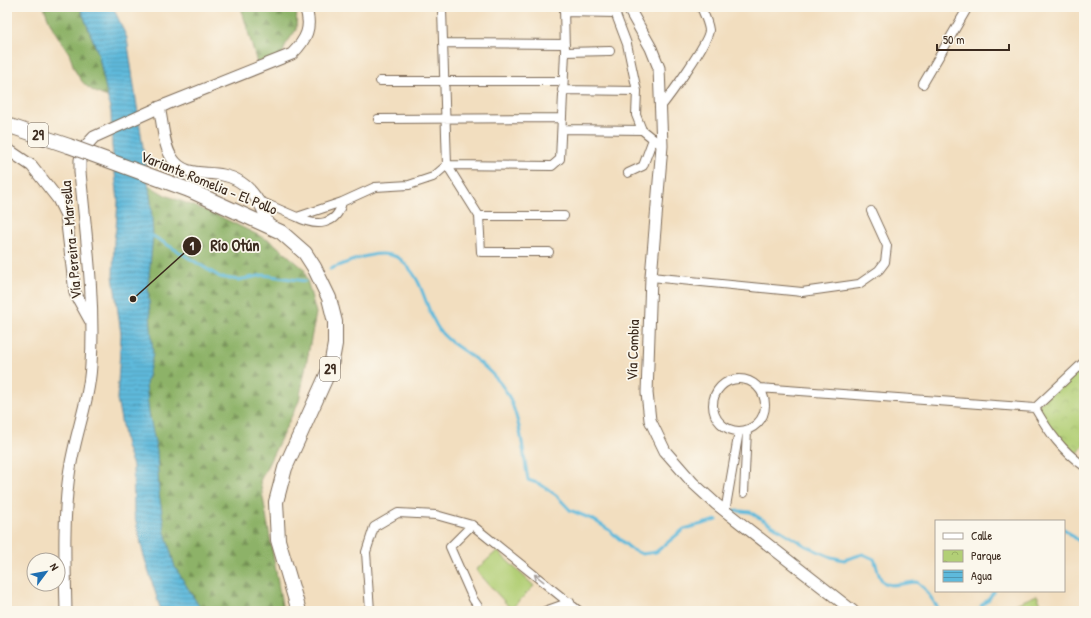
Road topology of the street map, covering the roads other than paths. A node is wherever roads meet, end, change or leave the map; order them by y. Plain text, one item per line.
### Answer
1 (305, 7) edge
2 (444, 7) edge
3 (628, 7) edge
4 (701, 7) edge
5 (968, 7) edge
6 (564, 10) edge
7 (614, 10) edge
8 (443, 43) junction
9 (565, 48) junction
10 (610, 51) dead end
11 (380, 81) dead end
12 (444, 81) junction
13 (562, 81) junction
14 (923, 84) dead end
15 (562, 90) junction
16 (637, 91) junction
17 (160, 107) junction
18 (660, 108) junction
19 (562, 118) junction
20 (378, 119) dead end
21 (445, 119) junction
22 (7, 124) edge
23 (562, 130) junction
24 (642, 130) junction
25 (652, 139) junction
26 (662, 146) junction
27 (7, 149) edge
28 (447, 166) junction
29 (628, 173) dead end
30 (260, 201) junction
31 (342, 202) junction
32 (871, 211) dead end
33 (479, 216) junction
34 (564, 216) dead end
35 (297, 217) junction
36 (268, 224) junction
37 (549, 252) dead end
38 (651, 277) junction
39 (91, 321) junction
40 (1084, 362) edge
41 (759, 388) junction
42 (1035, 408) junction
43 (743, 431) junction
44 (1084, 466) edge
45 (744, 493) dead end
46 (725, 512) junction
47 (472, 525) junction
48 (570, 602) junction
49 (66, 611) edge
50 (298, 611) edge
51 (370, 611) edge
52 (481, 611) edge
53 (545, 611) edge
54 (579, 611) edge
55 (852, 611) edge

1 - 17 main road, Vía Pereira - Marsella
2 - 8 street
3 - 18 main road, Vía Combia
4 - 18 street
5 - 14 street
6 - 7 street
6 - 9 street
7 - 16 street
8 - 9 street
8 - 12 street
9 - 10 street
9 - 13 street
11 - 12 street
12 - 13 street
12 - 21 street
13 - 15 street
15 - 16 street
15 - 19 street
16 - 24 street
17 - 30 main road
17 - 39 main road, Vía Pereira - Marsella
18 - 26 main road, Vía Combia
19 - 21 street
19 - 23 street
20 - 21 street
21 - 28 street
22 - 36 highway, Variante Romelia - El Pollo / 29, bridge
23 - 24 street
23 - 28 street
24 - 25 street
25 - 26 street
25 - 29 street
26 - 38 main road, Vía Combia
27 - 39 main road
28 - 31 street
28 - 33 street
30 - 35 street
30 - 36 main road
31 - 35 street
31 - 35 street
32 - 38 street
33 - 34 street
33 - 37 street
36 - 50 highway, Variante Romelia - El Pollo / 29
38 - 46 main road, Vía Combia
39 - 49 main road, Vía Pereira - Marsella
40 - 42 street
41 - 42 street
41 - 43 street
41 - 43 street
42 - 44 street
43 - 45 street
43 - 46 street
46 - 55 main road, Vía Combia
48 -> 47 street
47 - 51 street
47 - 52 street
48 - 53 street
48 - 54 street

